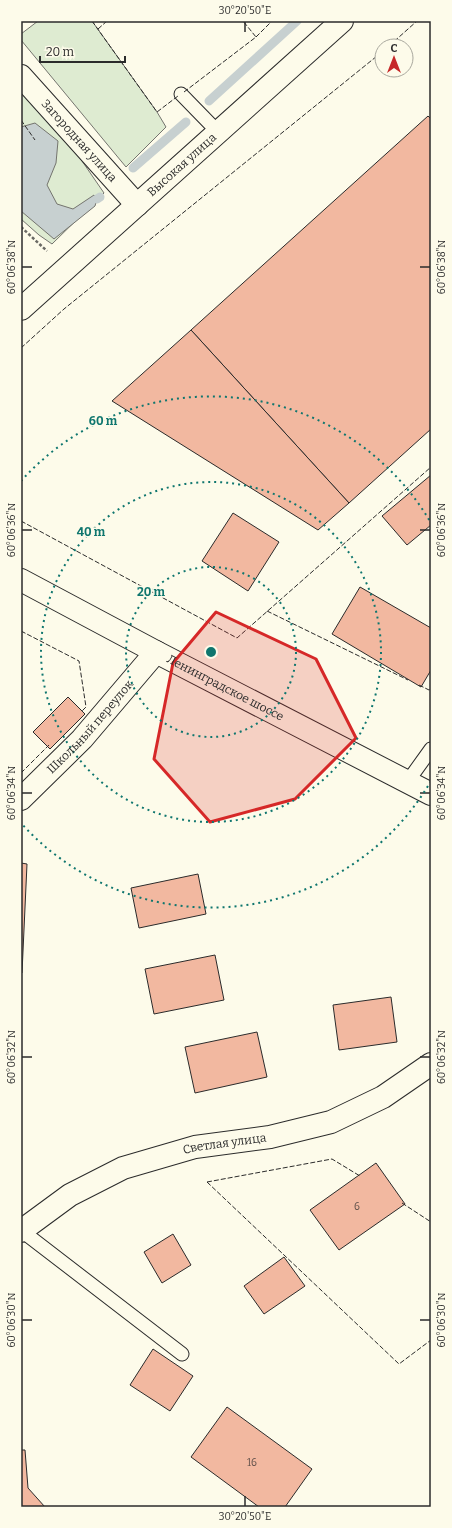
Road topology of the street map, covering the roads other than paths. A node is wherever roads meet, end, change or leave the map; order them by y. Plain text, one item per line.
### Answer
1 (342, 21) edge
2 (21, 76) edge
3 (181, 94) dead end
4 (218, 132) junction
5 (137, 205) junction
6 (21, 309) edge
7 (21, 580) edge
8 (156, 652) junction
9 (431, 749) edge
10 (408, 781) junction
11 (431, 794) edge
12 (21, 799) edge
13 (431, 1064) edge
14 (21, 1231) edge
15 (182, 1354) dead end

1 - 4 street, Высокая улица
2 - 5 street, Загородная улица
3 - 4 lane
4 - 5 street, Высокая улица
5 - 6 street, Высокая улица
7 - 8 street, Ленинградское шоссе
8 - 10 street, Ленинградское шоссе
8 - 12 street, Школьный переулок
9 - 10 lane
10 - 11 street, Ленинградское шоссе
13 - 14 street, Светлая улица
14 - 15 lane

